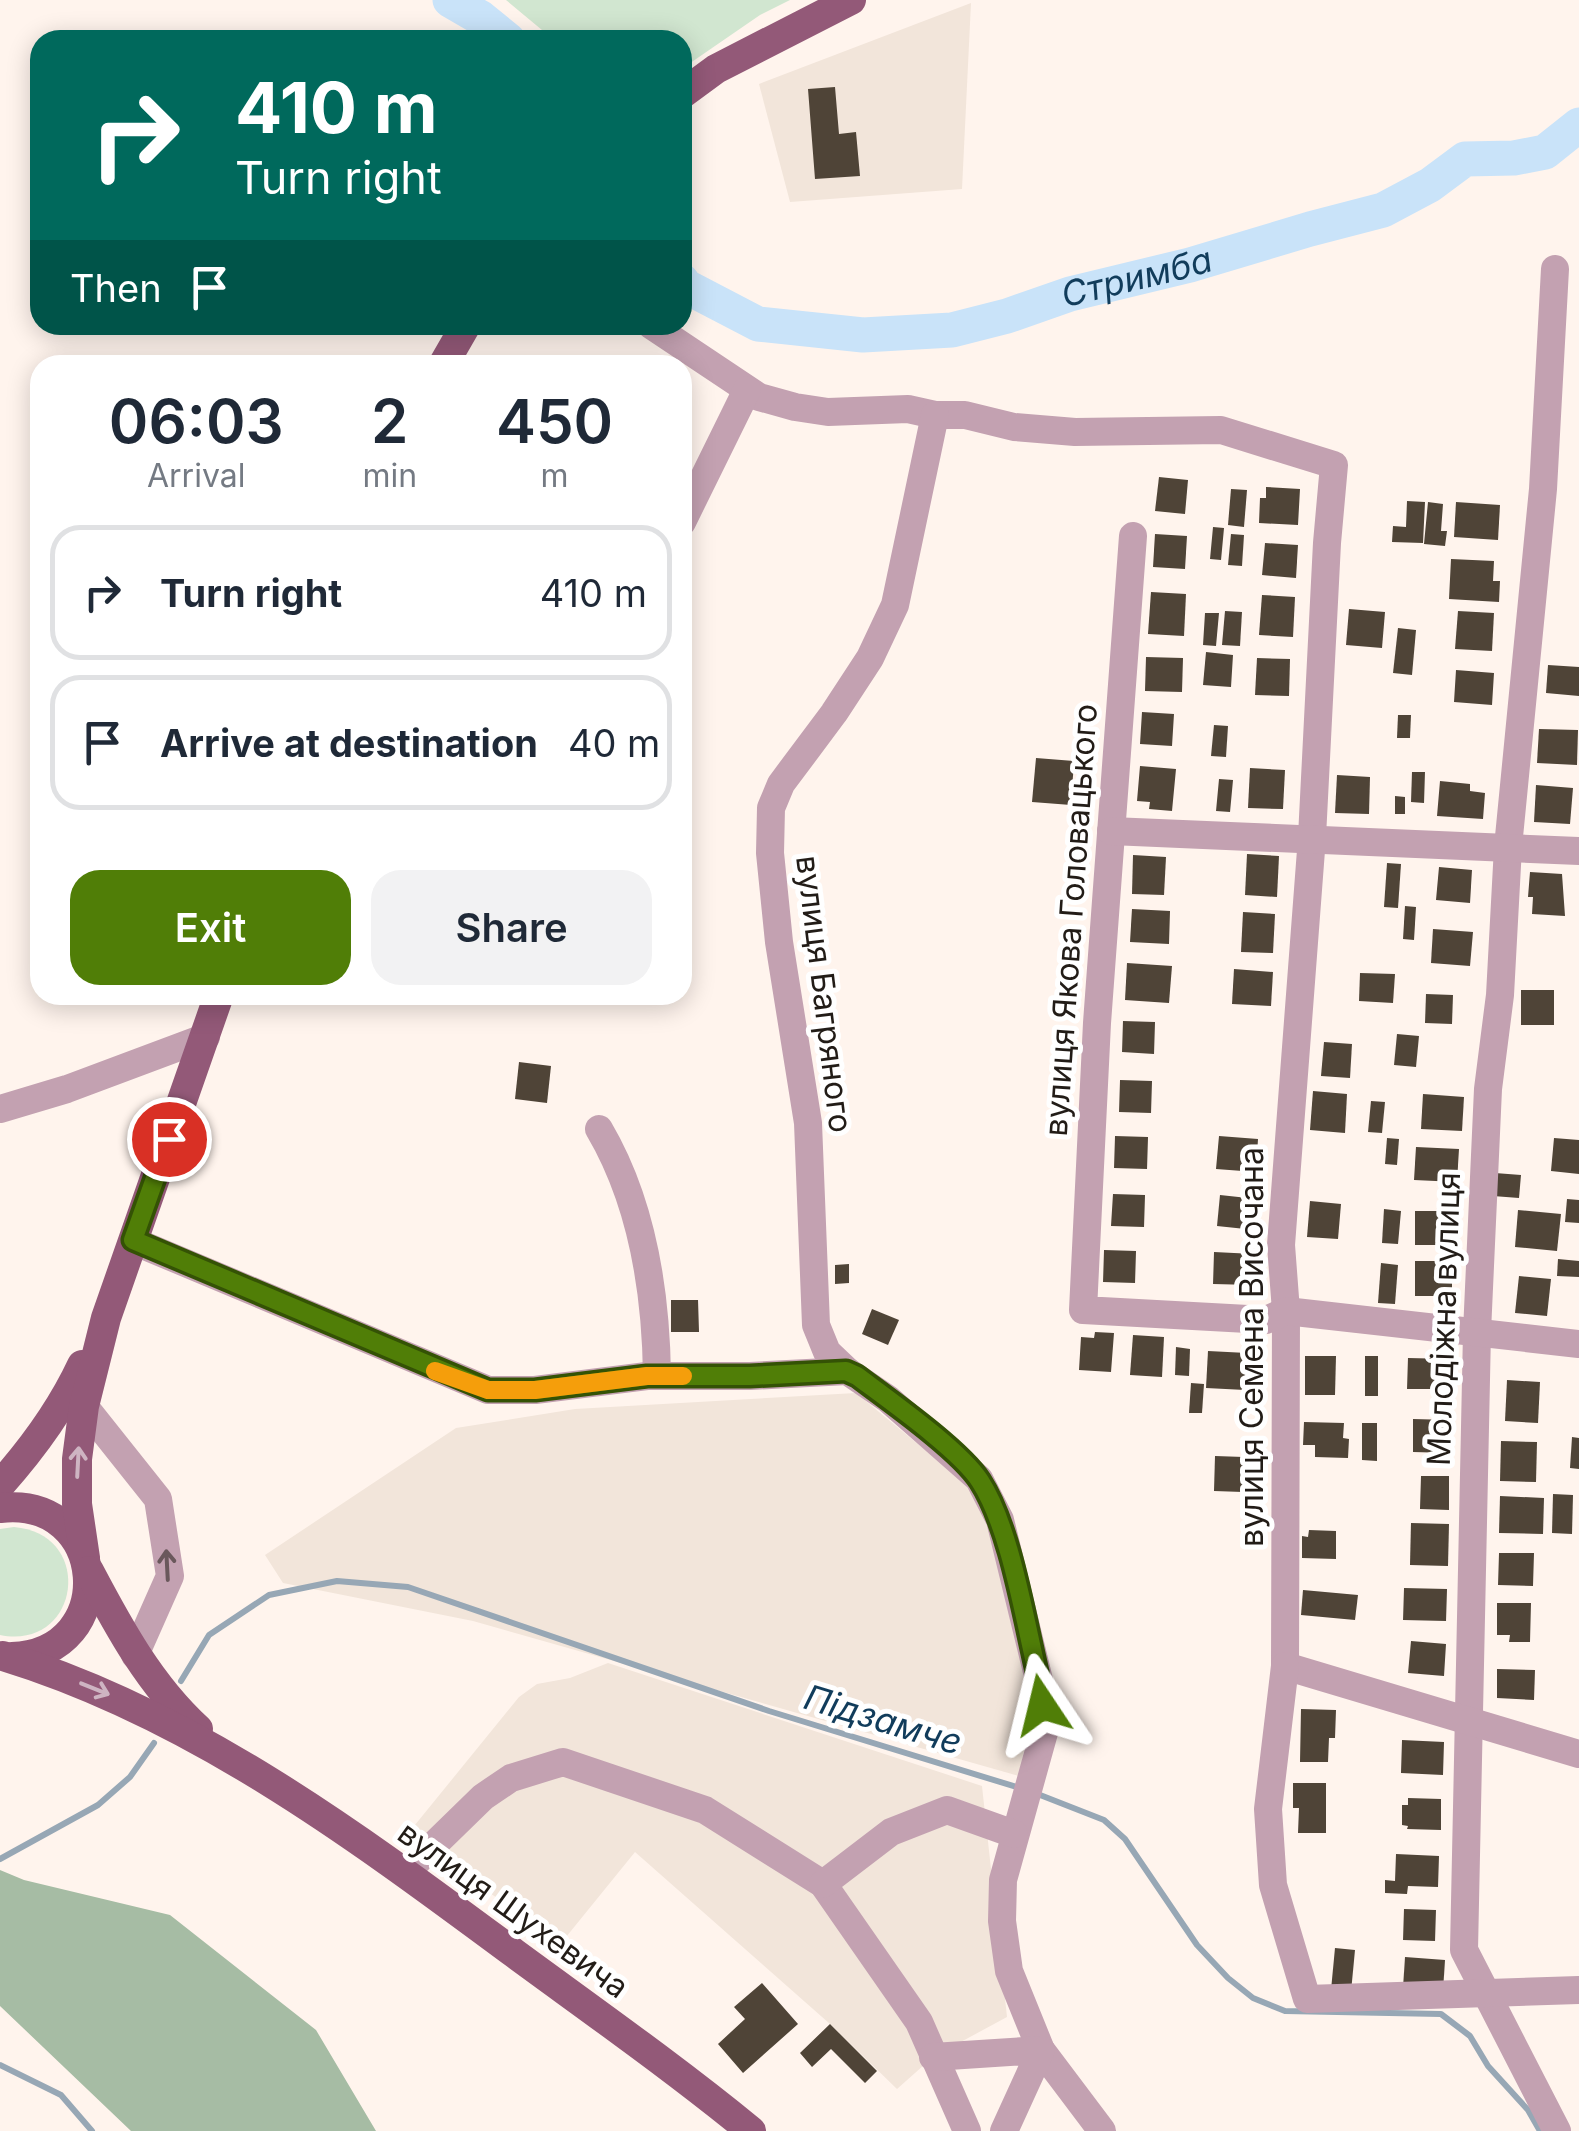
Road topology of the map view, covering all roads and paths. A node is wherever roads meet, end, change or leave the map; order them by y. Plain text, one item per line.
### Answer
1 (851, 0) edge
2 (692, 87) edge
3 (1555, 269) dead end
4 (666, 335) edge
5 (746, 390) junction
6 (935, 415) junction
7 (692, 501) edge
8 (1132, 536) dead end
9 (1111, 831) junction
10 (1312, 837) junction
11 (1508, 846) junction
12 (1579, 851) edge
13 (216, 1005) edge
14 (206, 1037) junction
15 (0, 1109) edge
16 (599, 1129) dead end
17 (133, 1240) junction
18 (1286, 1311) junction
19 (106, 1318) junction
20 (1477, 1332) junction
21 (1579, 1344) edge
22 (846, 1371) junction
23 (657, 1376) junction
24 (84, 1406) junction
25 (0, 1485) edge
26 (0, 1508) edge
27 (87, 1564) junction
28 (135, 1655) junction
29 (1, 1656) edge
30 (1285, 1666) junction
31 (1469, 1721) junction
32 (1579, 1754) edge
33 (226, 1755) junction
34 (1014, 1834) junction
35 (405, 1873) junction
36 (822, 1884) junction
37 (1579, 1990) edge
38 (1484, 1993) junction
39 (1041, 2050) junction
40 (933, 2057) junction
41 (751, 2131) edge
42 (967, 2131) edge
43 (1004, 2131) edge
44 (1102, 2131) edge
45 (1558, 2131) edge

1 - 2 main road
3 - 11 street, Молодіжна вулиця
4 - 5 street
5 - 6 street
5 - 7 street
6 - 10 street, вулиця Семена Височана
6 - 22 street, вулиця Багряного
8 - 9 street, вулиця Якова Головацького
9 - 10 street
9 - 18 street, вулиця Якова Головацького
10 - 11 street
10 - 18 street, вулиця Семена Височана
11 - 12 street
11 - 20 street, Молодіжна вулиця
13 - 14 main road
14 - 15 street
14 - 17 main road
16 - 23 street
17 - 19 main road
17 - 23 street
18 - 20 street
18 - 30 street, вулиця Семена Височана
19 - 24 main road
19 - 25 main road
20 - 21 street
20 - 31 street, Молодіжна вулиця
22 - 23 street
22 - 34 street
27 -> 24 main road
28 -> 24 street
26 - 27 main road
27 - 28 main road, вулиця Шухевича
27 - 29 main road
28 - 33 main road, вулиця Шухевича
29 -> 33 main road, вулиця Шухевича
30 - 31 street
30 - 38 street, вулиця Семена Височана
31 - 32 street
31 - 38 street, Молодіжна вулиця
33 - 35 main road, вулиця Шухевича
34 - 36 street
34 - 39 street
35 - 36 street
35 - 41 main road, вулиця Шухевича
36 - 40 street
37 - 38 street
38 - 45 street, Молодіжна вулиця
39 - 40 street
39 - 43 street
39 - 44 street
40 - 42 street

